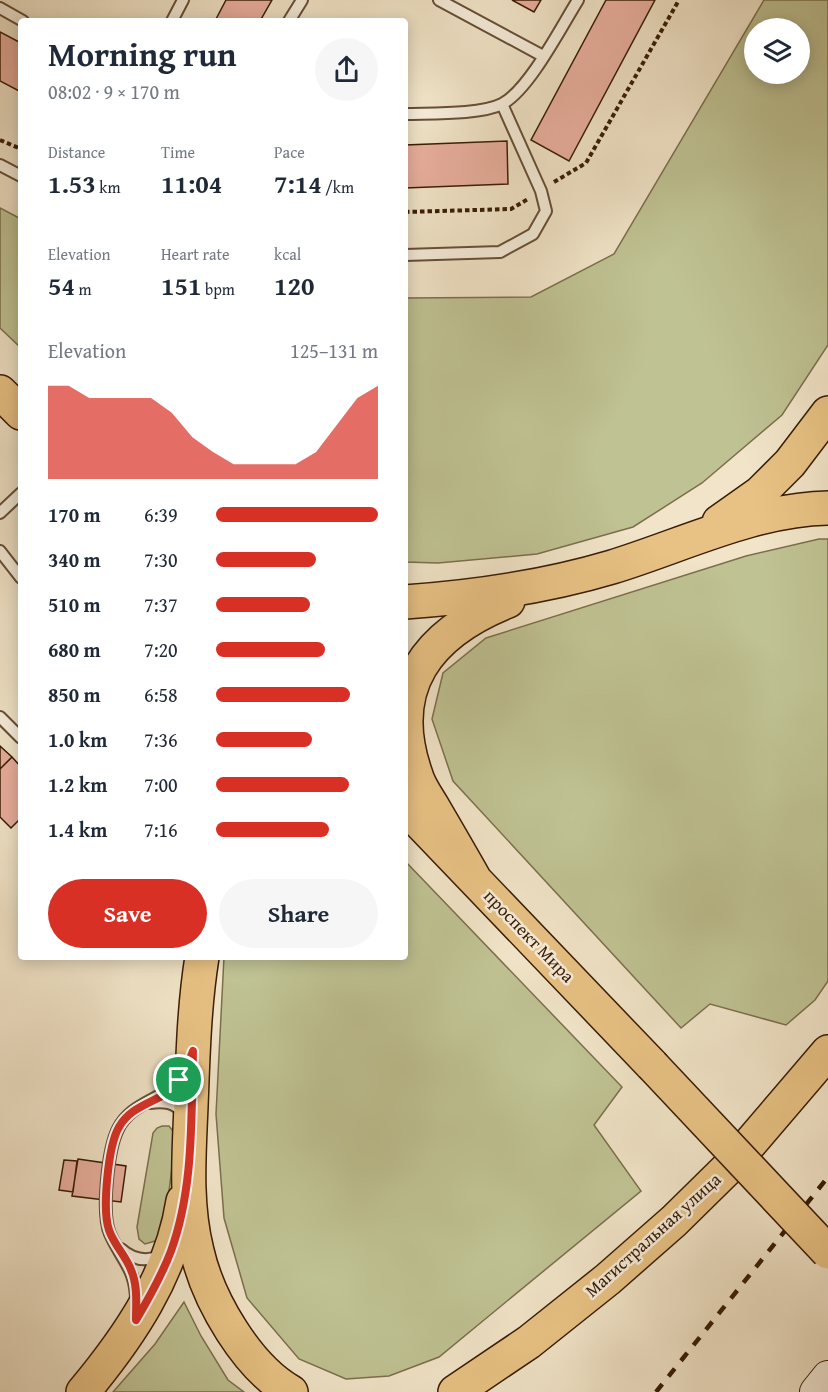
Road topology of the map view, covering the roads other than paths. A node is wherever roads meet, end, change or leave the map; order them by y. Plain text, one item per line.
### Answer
1 (183, 0) edge
2 (302, 0) edge
3 (439, 0) edge
4 (578, 0) edge
5 (0, 8) edge
6 (18, 18) edge
7 (174, 18) edge
8 (292, 18) edge
9 (543, 56) junction
10 (502, 104) junction
11 (408, 114) edge
12 (0, 165) edge
13 (18, 174) edge
14 (408, 255) edge
15 (0, 392) edge
16 (18, 410) edge
17 (828, 413) edge
18 (18, 496) edge
19 (828, 508) edge
20 (0, 513) edge
21 (697, 537) junction
22 (0, 551) edge
23 (18, 574) edge
24 (553, 582) junction
25 (408, 602) edge
26 (408, 699) edge
27 (0, 717) edge
28 (18, 735) edge
29 (408, 748) edge
30 (408, 810) edge
31 (408, 836) edge
32 (474, 878) junction
33 (199, 965) edge
34 (193, 1051) junction
35 (828, 1053) edge
36 (141, 1106) junction
37 (190, 1146) junction
38 (173, 1244) junction
39 (116, 1245) junction
40 (828, 1252) edge
41 (136, 1320) junction
42 (828, 1377) edge
43 (467, 1384) edge
44 (83, 1392) edge
45 (291, 1392) edge
46 (429, 1392) edge
47 (816, 1392) edge

1 - 7 lane
2 - 8 lane
3 - 9 lane
4 - 9 lane
5 - 6 lane
9 - 10 lane
10 - 11 lane
10 - 14 lane
12 - 13 lane
15 - 16 main road
17 - 21 main road
18 - 20 lane
19 - 21 main road
21 - 24 main road
22 - 23 lane
24 - 25 main road
24 - 26 main road
27 - 28 lane
29 - 32 main road
30 - 32 main road, проспект Мира
31 - 32 main road
32 - 40 main road, проспект Мира, bridge
33 - 34 main road
34 - 36 lane
34 - 37 main road
35 - 43 main road, Магистральная улица
36 - 37 lane
36 - 39 lane
37 - 38 main road
37 - 45 main road
38 - 39 lane
38 - 41 main road
39 - 41 lane
41 - 44 main road
42 - 47 main road
43 - 46 main road, Магистральная улица

